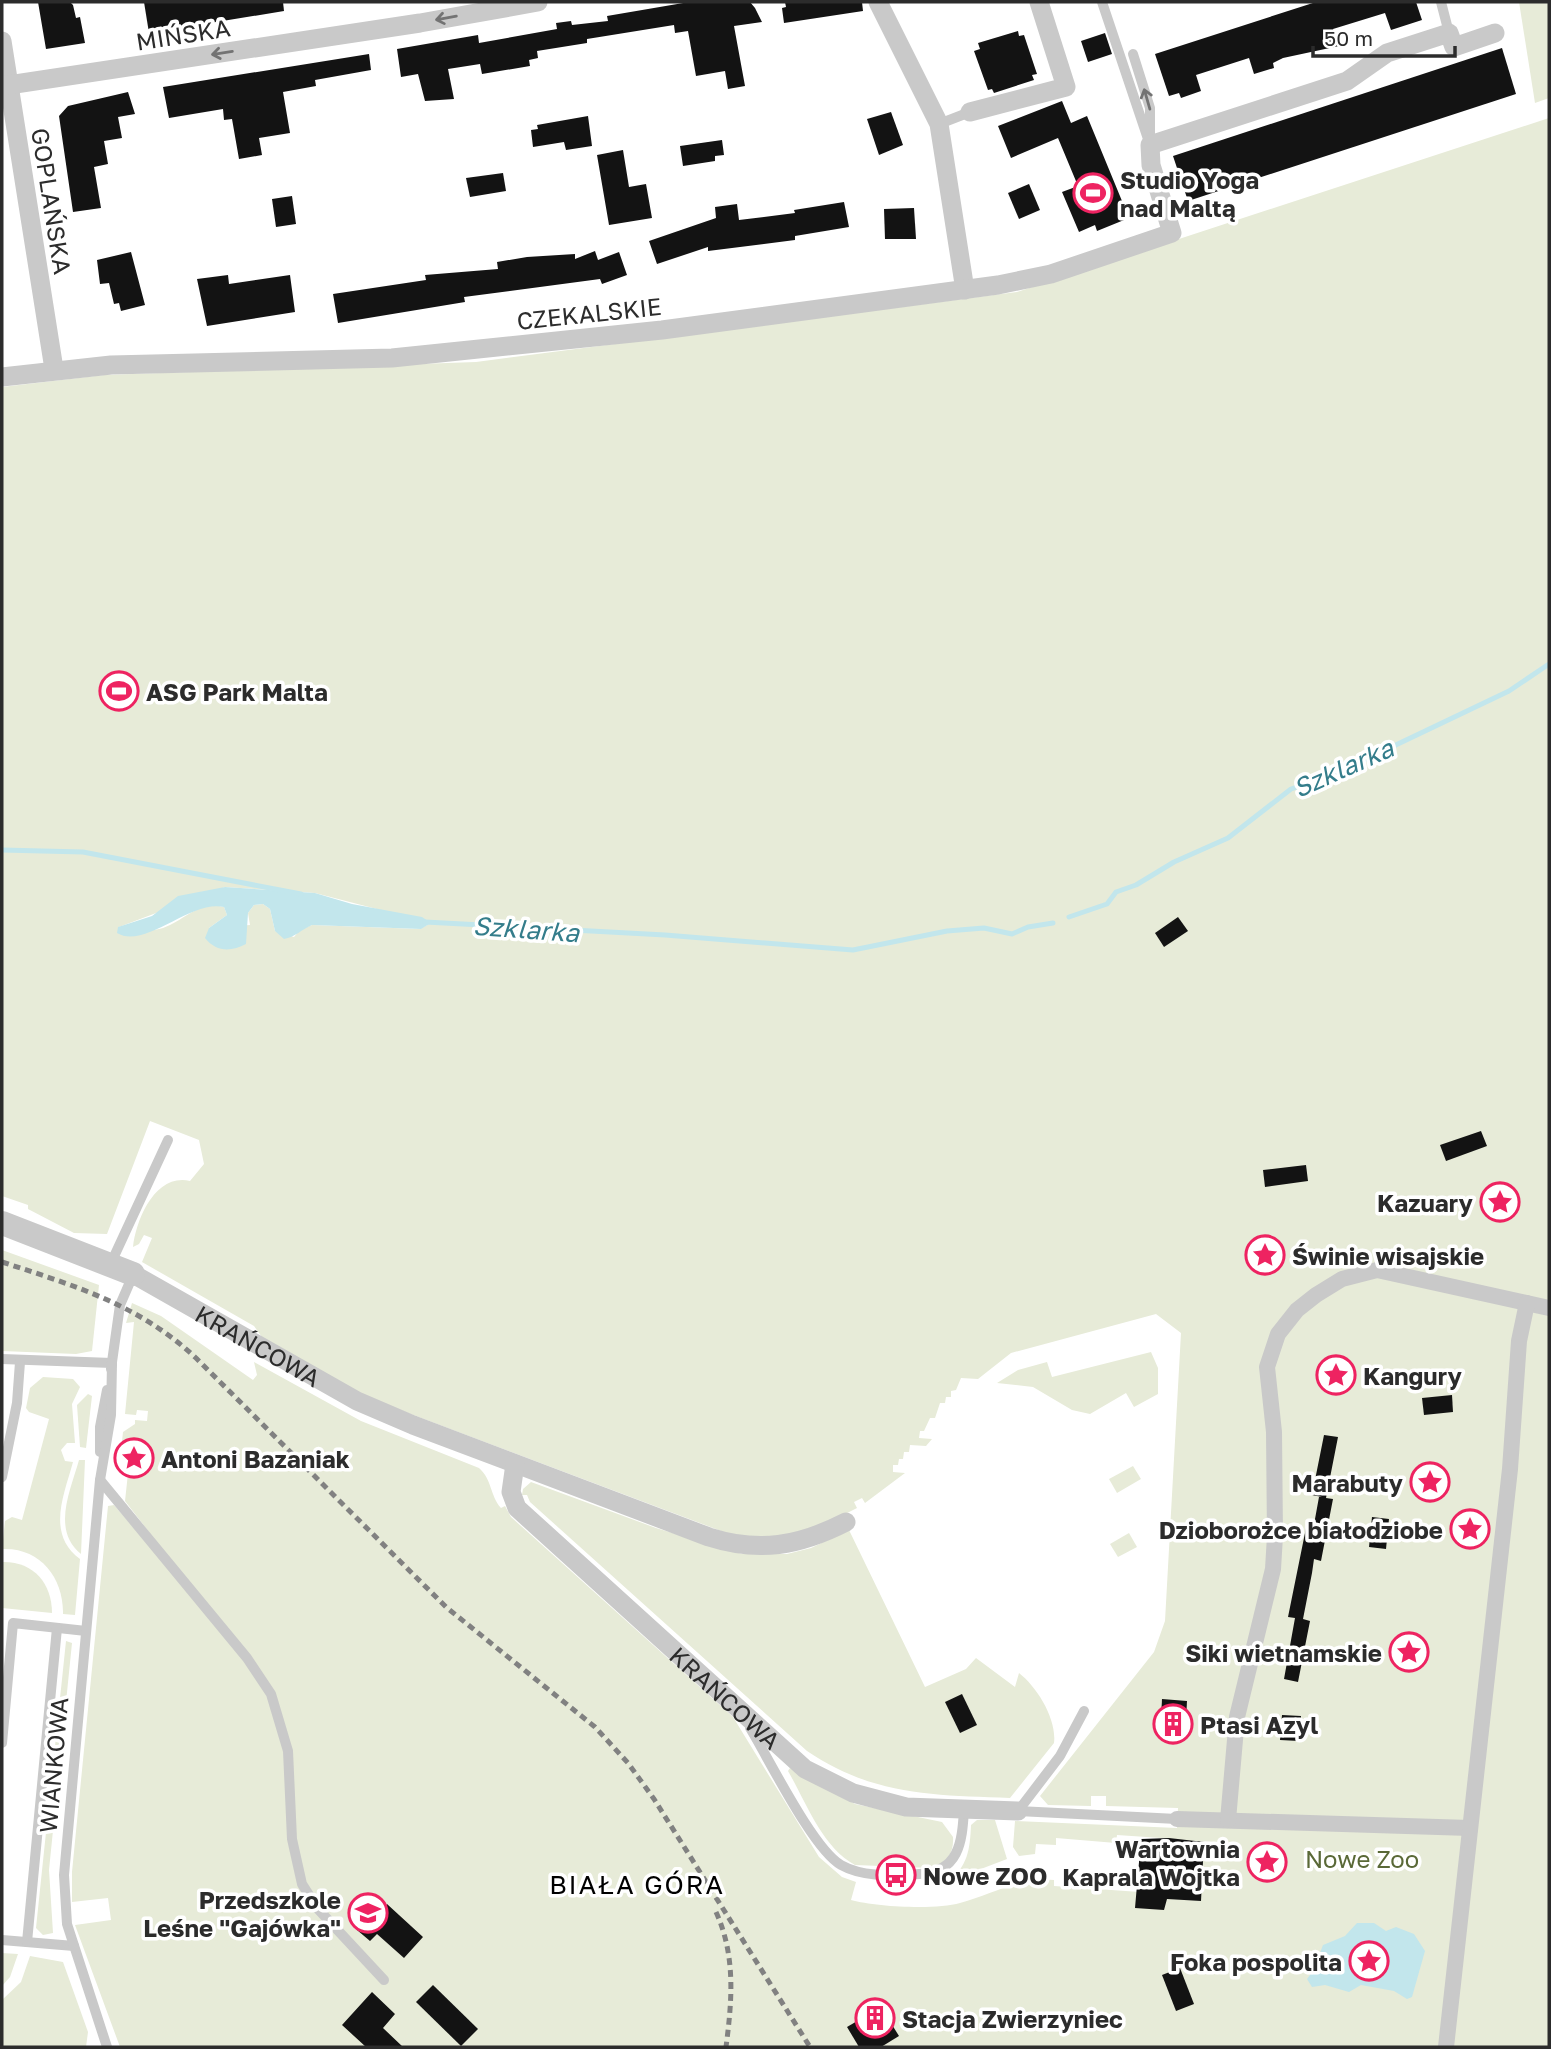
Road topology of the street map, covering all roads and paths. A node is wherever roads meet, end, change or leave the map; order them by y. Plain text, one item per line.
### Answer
1 (538, 2) edge
2 (877, 2) edge
3 (1039, 2) edge
4 (1102, 2) edge
5 (1441, 2) edge
6 (1449, 33) junction
7 (1495, 33) dead end
8 (2, 41) edge
9 (1133, 54) dead end
10 (5, 85) edge
11 (970, 112) joint
12 (939, 124) junction
13 (1150, 145) junction
14 (965, 290) junction
15 (54, 369) junction
16 (2, 377) edge
17 (168, 1140) dead end
18 (2, 1223) edge
19 (122, 1269) junction
20 (1527, 1303) junction
21 (1549, 1308) edge
22 (2, 1359) edge
23 (20, 1362) junction
24 (112, 1363) junction
25 (515, 1464) junction
26 (2, 1477) edge
27 (100, 1480) junction
28 (846, 1522) dead end
29 (57, 1628) junction
30 (86, 1631) junction
31 (1084, 1711) dead end
32 (741, 1712) junction
33 (2, 1743) edge
34 (964, 1810) junction
35 (1018, 1811) junction
36 (1177, 1819) joint
37 (1228, 1820) junction
38 (1470, 1828) junction
39 (2, 1940) edge
40 (27, 1942) junction
41 (74, 1946) junction
42 (384, 1980) dead end
43 (107, 2047) edge
44 (1446, 2047) edge

1 -> 10 street, MIŃSKA
2 - 12 street
3 - 11 street
4 - 13 lane
5 - 6 lane
6 - 7 street
6 - 13 street
8 - 10 street, GOPLAŃSKA
13 -> 9 lane
10 - 15 street, GOPLAŃSKA
11 - 12 lane
12 - 14 street
13 - 14 street, CZEKALSKIE
14 - 15 street, CZEKALSKIE
15 - 16 street, CZEKALSKIE
17 - 19 lane, WIANKOWA
18 - 19 street, KRAŃCOWA
19 - 24 lane, WIANKOWA
19 - 25 street, KRAŃCOWA
20 - 21 street
20 - 37 street
20 - 38 street
22 - 23 lane
23 - 24 lane
23 - 26 lane
24 - 27 lane, WIANKOWA
25 - 28 street, KRAŃCOWA
25 - 32 street, KRAŃCOWA
27 - 30 lane, WIANKOWA
27 - 42 lane
29 - 30 lane
29 - 33 lane
29 - 40 lane
30 - 41 lane, WIANKOWA
31 - 35 lane
32 - 34 street, KRAŃCOWA
32 - 34 lane
34 - 35 street, KRAŃCOWA
35 - 36 lane
36 - 37 street
37 - 38 street
38 - 44 street
39 - 40 lane
40 - 41 lane
41 - 43 lane, WIANKOWA

